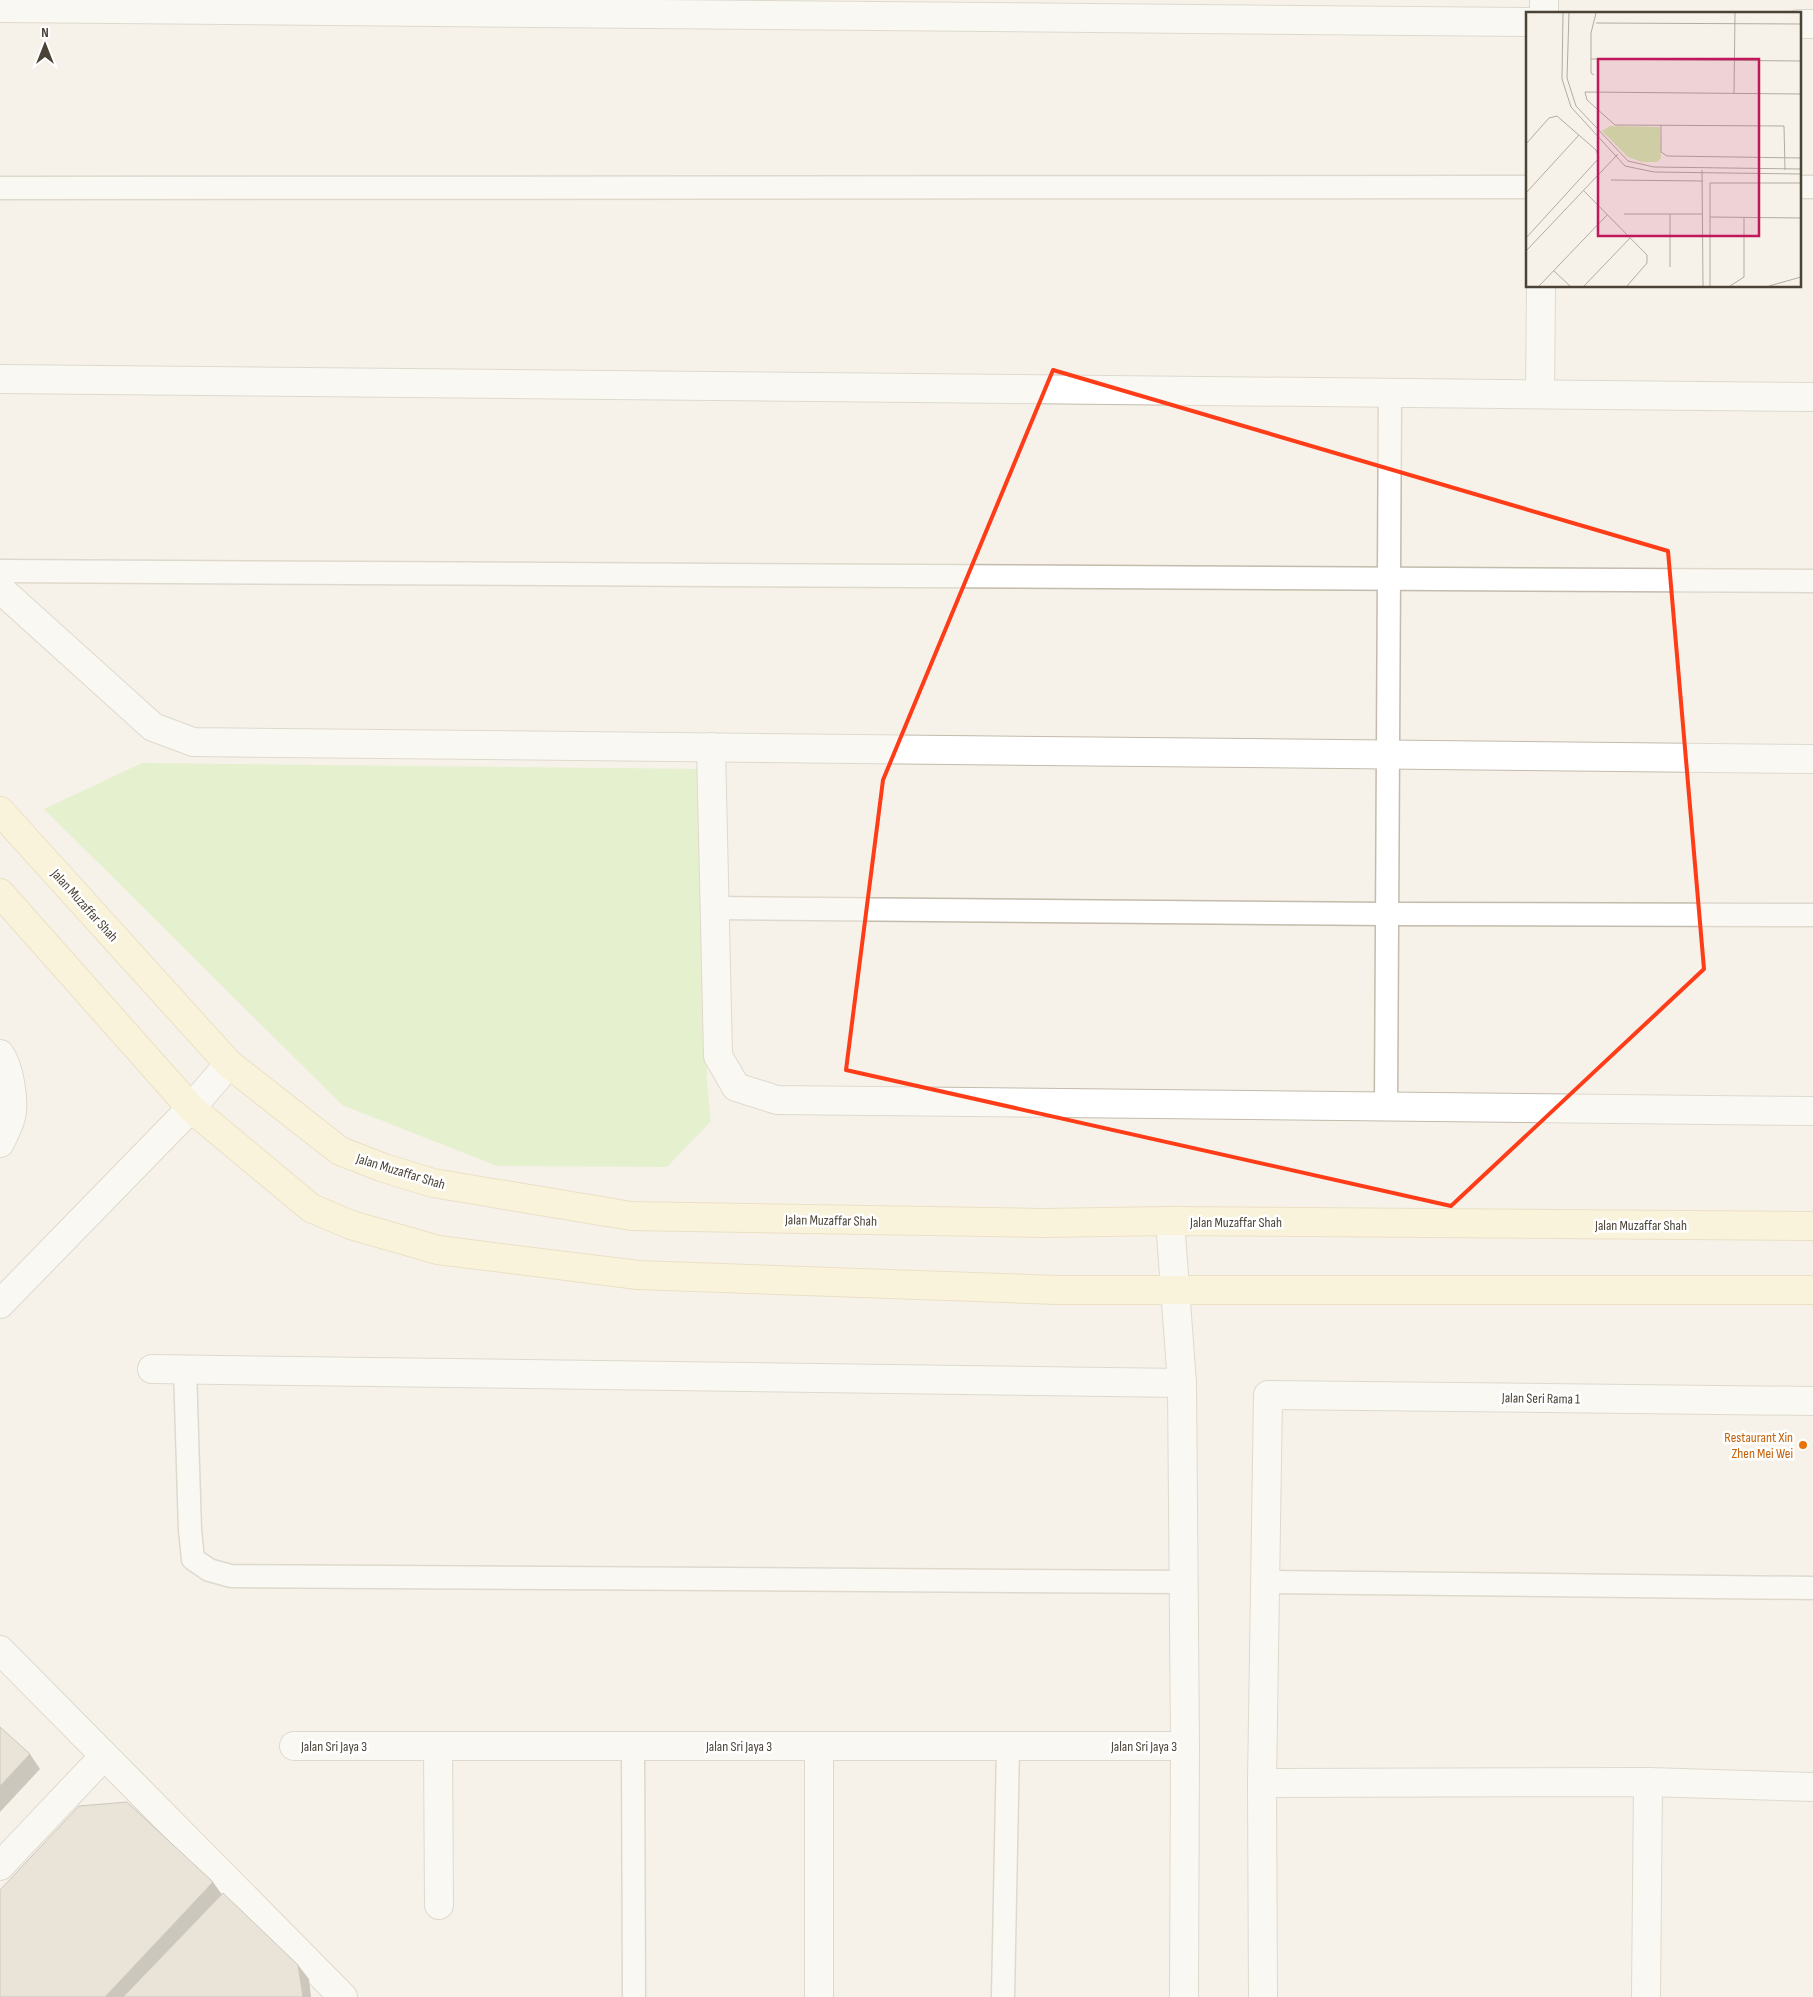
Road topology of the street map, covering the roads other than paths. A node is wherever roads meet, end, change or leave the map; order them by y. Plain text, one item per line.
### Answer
1 (660, 7) edge
2 (0, 8) edge
3 (1526, 22) edge
4 (1800, 24) edge
5 (1813, 24) edge
6 (1526, 187) edge
7 (1800, 187) edge
8 (1813, 187) edge
9 (0, 188) edge
10 (1541, 288) edge
11 (0, 379) edge
12 (1390, 393) junction
13 (1540, 394) junction
14 (1813, 397) edge
15 (0, 571) edge
16 (1388, 578) junction
17 (1813, 580) edge
18 (0, 589) edge
19 (710, 747) junction
20 (1388, 755) junction
21 (1813, 760) edge
22 (0, 811) edge
23 (0, 893) edge
24 (715, 908) junction
25 (1387, 914) junction
26 (1813, 916) edge
27 (0, 1054) edge
28 (229, 1064) junction
29 (1386, 1106) junction
30 (191, 1108) junction
31 (1813, 1111) edge
32 (0, 1142) edge
33 (1170, 1221) junction
34 (1813, 1226) edge
35 (1175, 1289) junction
36 (1813, 1290) edge
37 (0, 1304) edge
38 (152, 1369) dead end
39 (185, 1369) junction
40 (1182, 1383) junction
41 (1813, 1401) edge
42 (1183, 1582) junction
43 (1265, 1582) junction
44 (1813, 1588) edge
45 (0, 1650) edge
46 (294, 1746) dead end
47 (438, 1746) junction
48 (633, 1746) junction
49 (819, 1746) junction
50 (1008, 1746) junction
51 (1185, 1746) junction
52 (104, 1756) junction
53 (1648, 1782) junction
54 (1262, 1783) junction
55 (1813, 1787) edge
56 (0, 1866) edge
57 (439, 1905) dead end
58 (342, 1997) edge
59 (634, 1997) edge
60 (819, 1997) edge
61 (1003, 1997) edge
62 (1184, 1997) edge
63 (1263, 1997) edge
64 (1646, 1997) edge

1 - 2 street
1 - 3 street
4 - 5 street
6 - 9 lane
7 - 8 lane
10 - 13 street
11 - 12 street
12 - 13 street
12 - 16 lane
13 - 14 street
15 - 16 lane
16 - 17 lane
16 - 20 lane
18 - 19 street
19 - 20 street
19 - 24 street
20 - 21 street
20 - 25 lane
22 - 28 main road, Jalan Muzaffar Shah
23 - 30 main road
24 - 25 lane
24 - 29 street
25 - 26 lane
25 - 29 lane
27 - 32 street
28 - 30 street
28 - 33 main road, Jalan Muzaffar Shah
29 - 31 street
30 - 35 main road
30 - 37 street
33 - 34 main road, Jalan Muzaffar Shah
33 - 35 street
35 - 36 main road
35 - 40 street
38 - 39 street
39 - 40 street
39 - 42 lane
40 - 42 street
41 - 43 street, Jalan Seri Rama 1
42 - 51 street
43 - 44 lane
43 - 54 street
45 - 52 street
46 - 47 street, Jalan Sri Jaya 3
47 - 48 street, Jalan Sri Jaya 3
47 - 57 street
48 - 49 street, Jalan Sri Jaya 3
48 - 59 lane
49 - 50 street, Jalan Sri Jaya 3
49 - 60 street
50 - 51 street, Jalan Sri Jaya 3
50 - 61 lane
51 - 62 street
52 - 56 street
52 - 58 street
53 - 54 street
53 - 55 street
53 - 64 street
54 - 63 street

